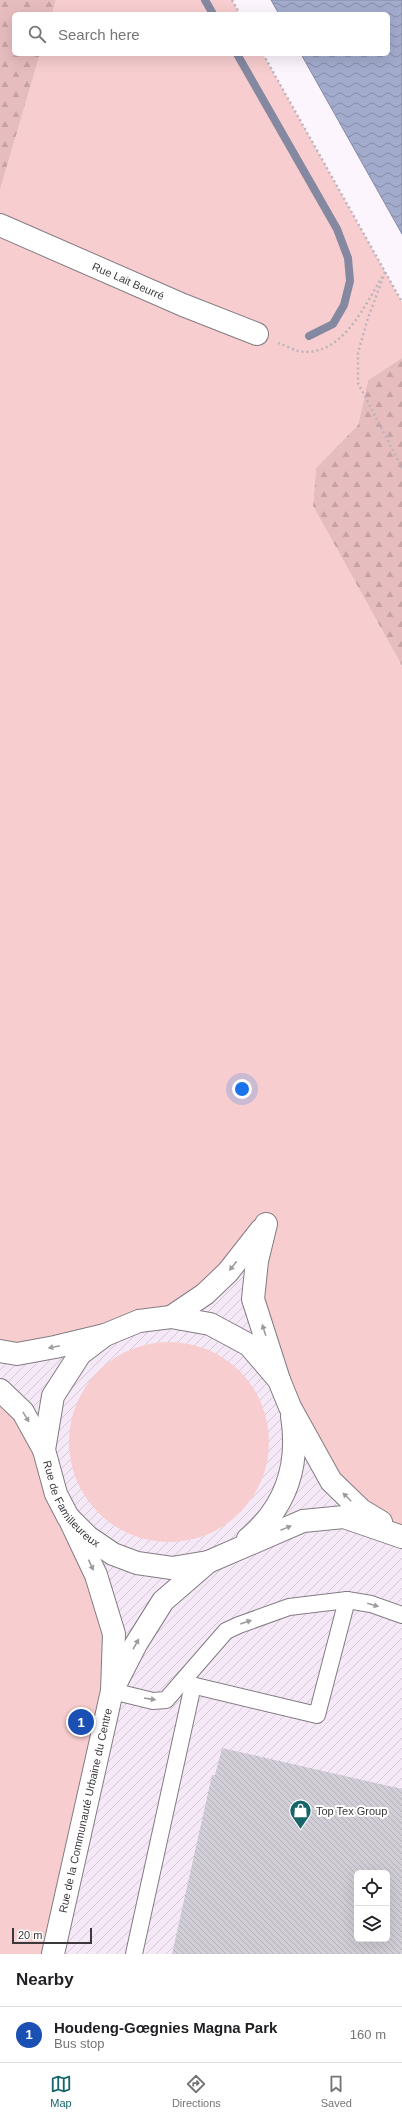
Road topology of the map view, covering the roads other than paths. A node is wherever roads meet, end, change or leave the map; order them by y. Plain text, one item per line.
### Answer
1 (0, 225) edge
2 (257, 334) road end
3 (171, 1317) junction
4 (105, 1335) junction
5 (0, 1351) edge
6 (279, 1380) junction
7 (0, 1390) edge
8 (290, 1407) junction
9 (44, 1450) junction
10 (68, 1517) junction
11 (402, 1536) edge
12 (237, 1548) junction
13 (208, 1562) junction
14 (347, 1600) junction
15 (402, 1615) edge
16 (186, 1684) junction
17 (112, 1691) junction
18 (53, 1954) edge
19 (134, 1954) edge

1 - 2 street, Rue Lait Beurré
3 - 4 street, Rue de Familleureux
3 - 6 street, Rue de Familleureux
6 -> 3 street
4 -> 5 street, Rue de Familleureux
4 - 9 street, Rue de Familleureux
6 - 8 street, Rue de Familleureux
7 -> 9 street
11 -> 8 street, Rue de Familleureux
8 - 12 street, Rue de Familleureux
9 - 10 street, Rue de Familleureux
10 - 13 street, Rue de Familleureux
10 -> 17 street, Rue de la Communauté Urbaine du Centre
12 -> 11 street, Rue de Familleureux
12 - 13 street, Rue de Familleureux
17 -> 13 street, Rue de la Communauté Urbaine du Centre
14 -> 15 lane
16 -> 14 lane
14 - 16 lane
17 -> 16 lane
16 - 19 lane
17 - 18 street, Rue de la Communauté Urbaine du Centre

